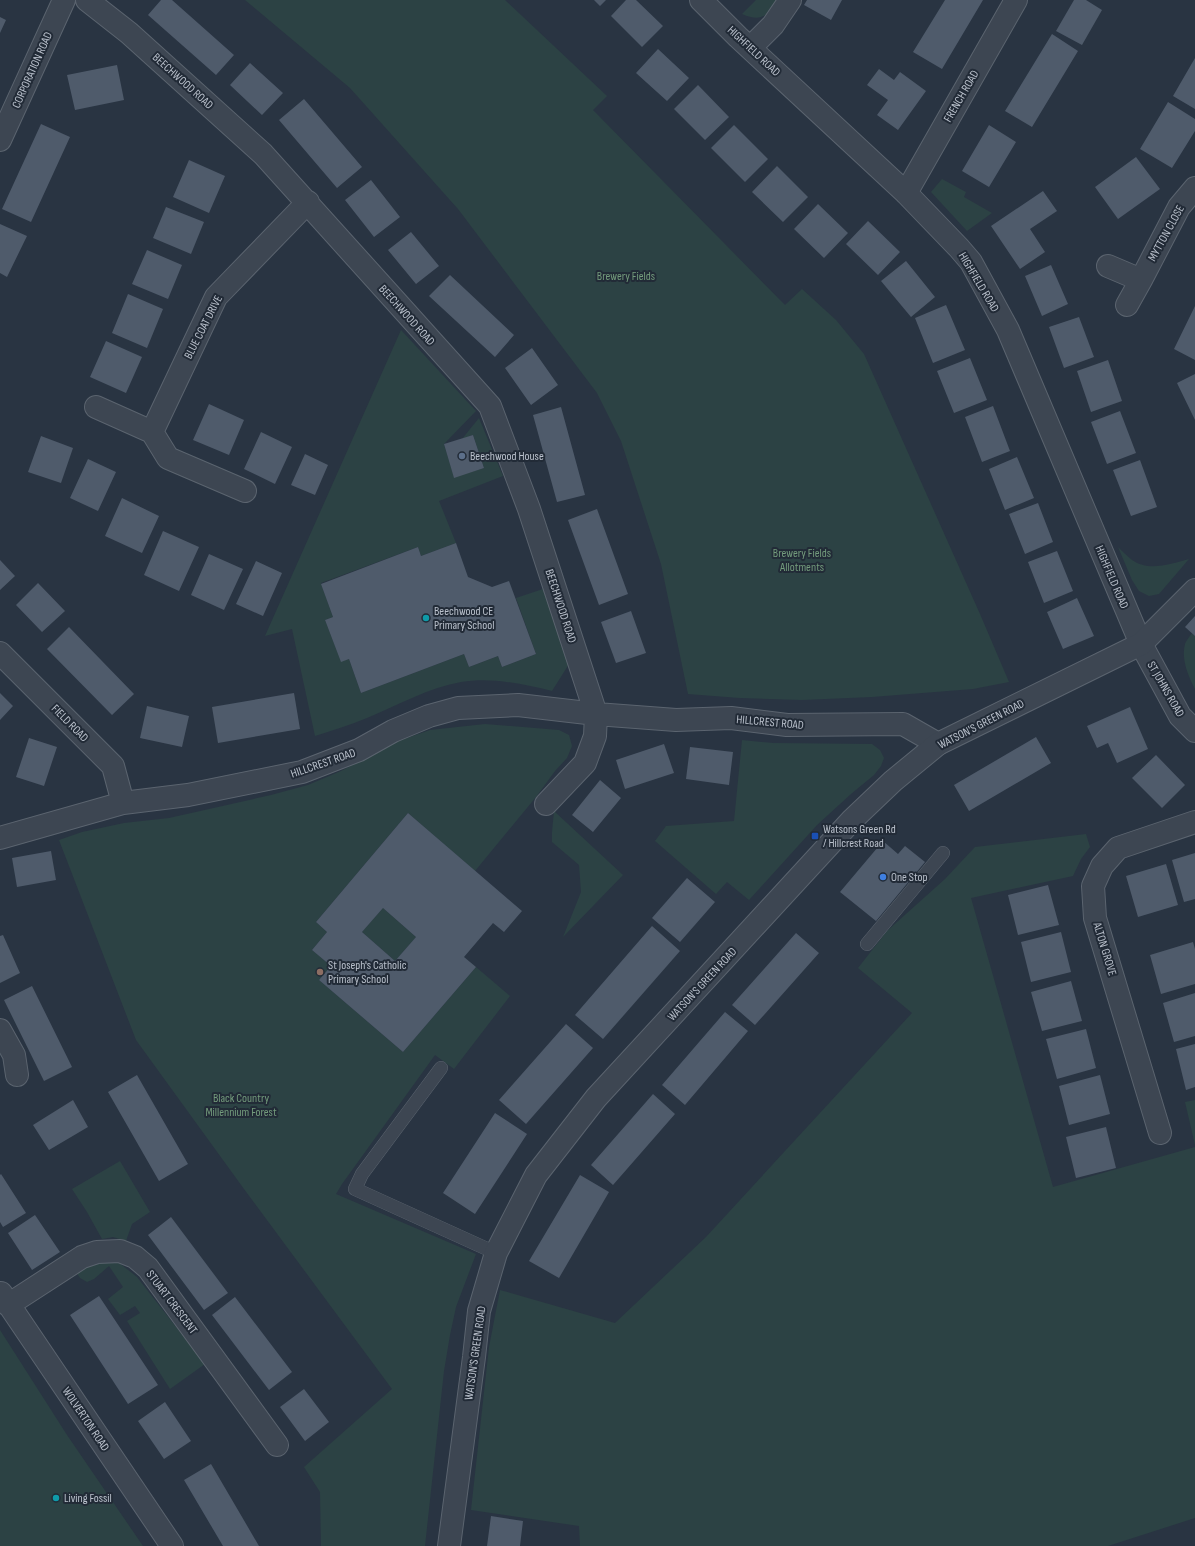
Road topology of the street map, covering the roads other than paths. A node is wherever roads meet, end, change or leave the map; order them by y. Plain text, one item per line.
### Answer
1 (64, 0) edge
2 (87, 0) edge
3 (701, 0) edge
4 (790, 0) edge
5 (1016, 0) edge
6 (750, 48) junction
7 (0, 140) edge
8 (1195, 188) edge
9 (906, 193) junction
10 (308, 202) junction
11 (1108, 266) dead end
12 (1141, 280) junction
13 (1127, 305) dead end
14 (96, 407) dead end
15 (152, 432) junction
16 (245, 491) dead end
17 (1195, 590) edge
18 (1141, 644) junction
19 (0, 652) edge
20 (596, 714) junction
21 (1195, 731) edge
22 (938, 744) junction
23 (123, 803) junction
24 (546, 804) dead end
25 (1195, 822) edge
26 (0, 838) edge
27 (943, 853) dead end
28 (867, 944) dead end
29 (0, 1030) edge
30 (441, 1068) dead end
31 (17, 1075) dead end
32 (1160, 1133) dead end
33 (496, 1253) junction
34 (4, 1299) edge
35 (277, 1445) dead end
36 (172, 1546) edge
37 (449, 1546) edge

1 - 7 street, CORPORATION ROAD
2 - 10 street, BEECHWOOD ROAD
3 - 6 street, HIGHFIELD ROAD
4 - 6 street
5 - 9 street, FRENCH ROAD
6 - 9 street, HIGHFIELD ROAD
8 - 12 street, MYTTON CLOSE
9 - 18 street, HIGHFIELD ROAD
10 - 15 street, BLUE COAT DRIVE
10 - 20 street, BEECHWOOD ROAD
11 - 12 street
12 - 13 street, MYTTON CLOSE
14 - 15 street
15 - 16 street
17 - 18 street, WATSON'S GREEN ROAD
18 - 21 street, ST JOHNS ROAD
18 - 22 street, WATSON'S GREEN ROAD
19 - 23 street, FIELD ROAD
20 - 22 street, HILLCREST ROAD
20 - 23 street, HILLCREST ROAD
20 - 24 street
22 - 33 street, WATSON'S GREEN ROAD
23 - 26 street, HILLCREST ROAD
25 - 32 street, ALTON GROVE
27 - 28 lane
29 - 31 street
30 - 33 lane
33 - 37 street, WATSON'S GREEN ROAD
34 - 35 street, STUART CRESCENT
34 - 36 street, WOLVERTON ROAD

